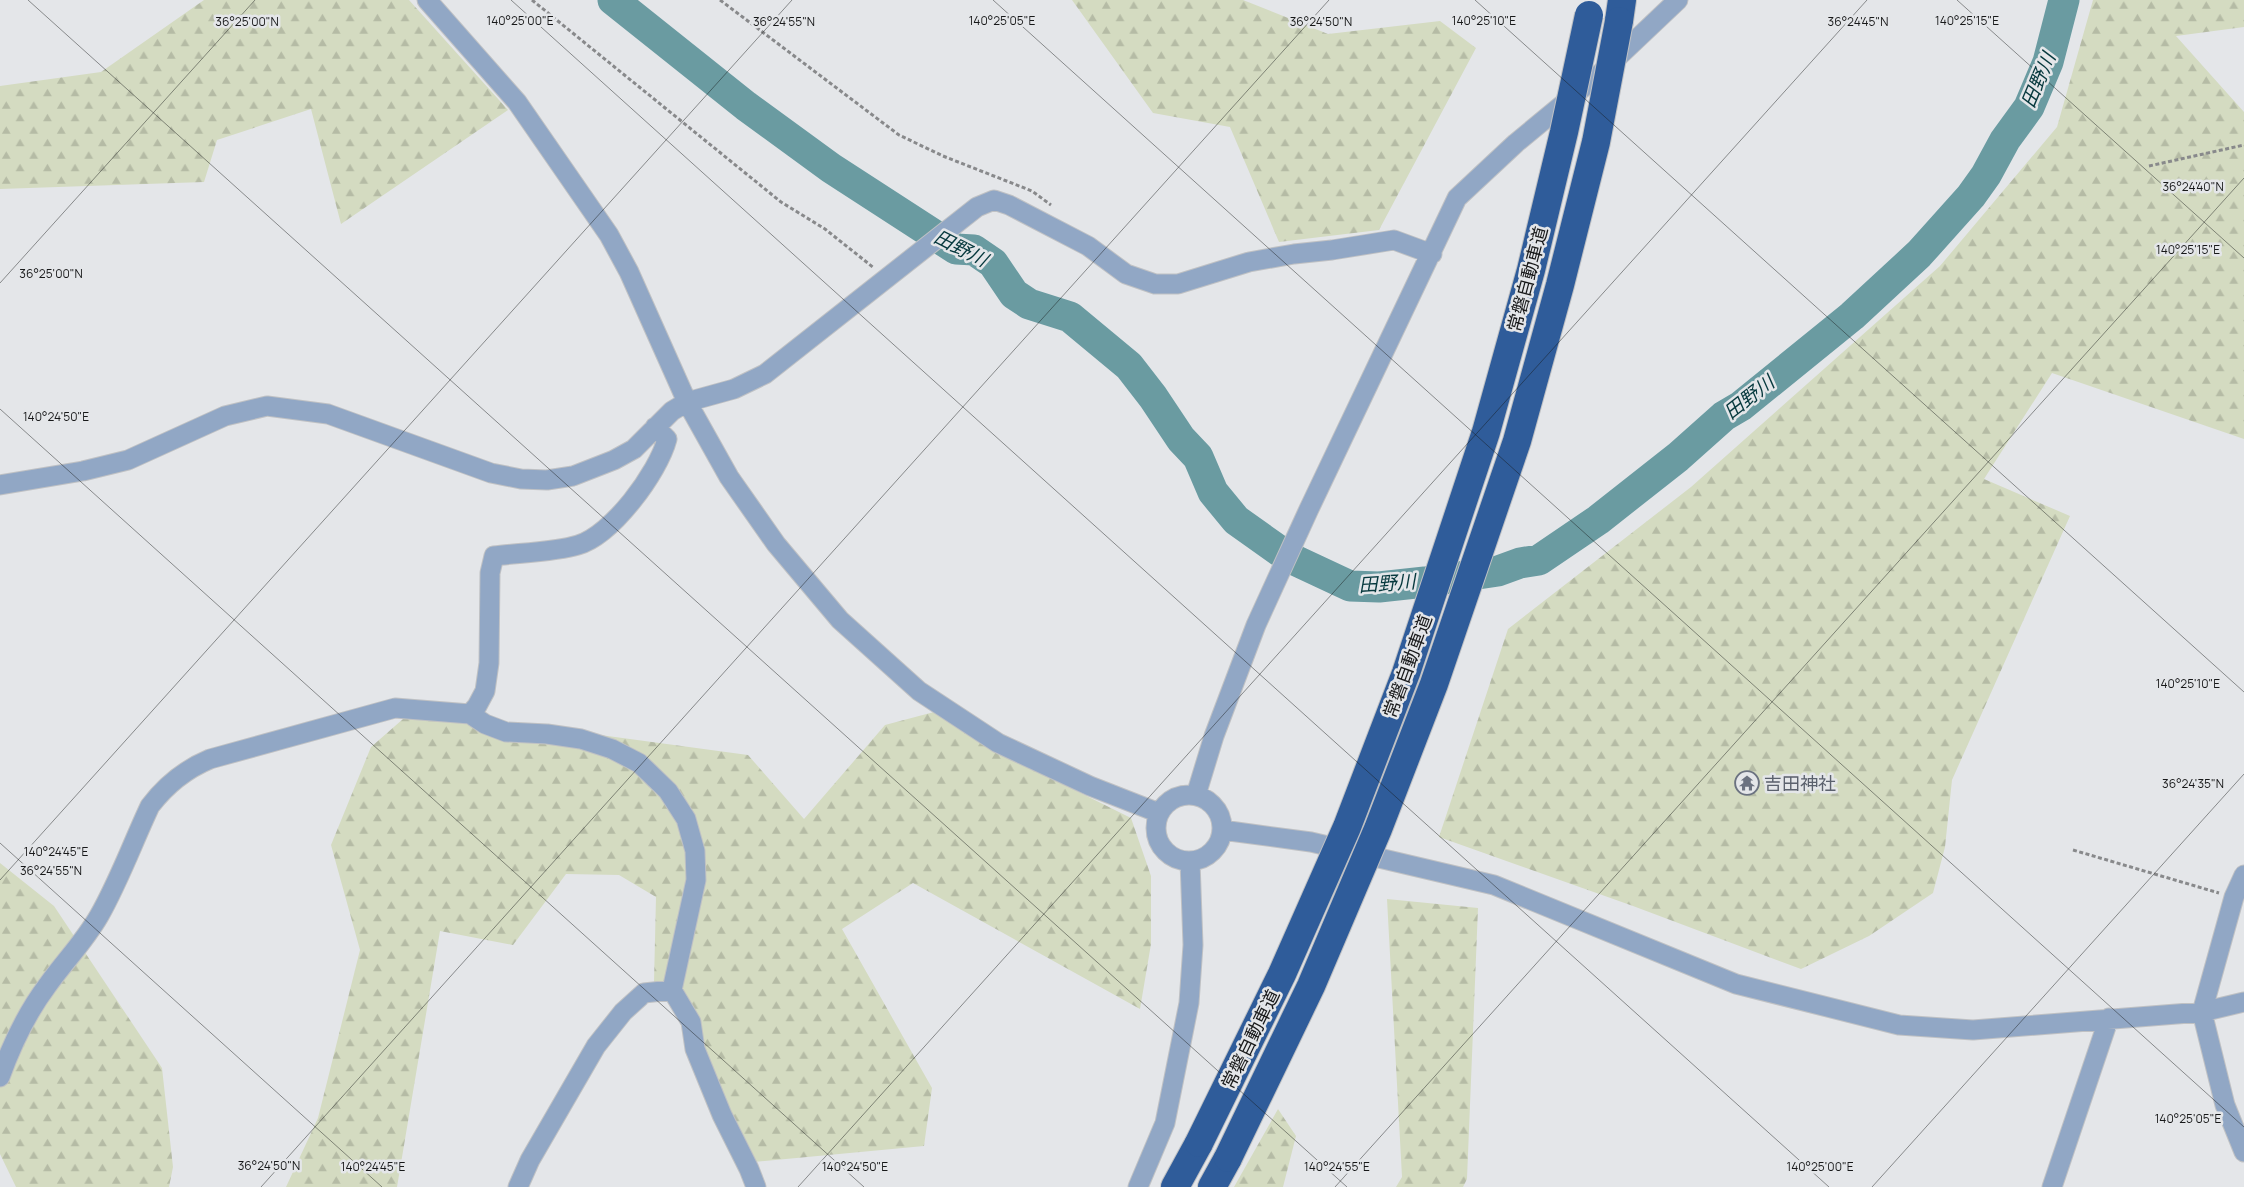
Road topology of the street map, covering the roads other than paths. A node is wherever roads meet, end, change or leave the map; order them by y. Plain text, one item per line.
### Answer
1 (427, 0) edge
2 (1678, 0) edge
3 (1590, 8) edge
4 (1620, 10) edge
5 (1432, 254) junction
6 (687, 402) junction
7 (655, 427) junction
8 (0, 485) edge
9 (470, 714) junction
10 (1196, 795) junction
11 (1159, 813) junction
12 (1222, 830) junction
13 (1190, 861) junction
14 (2244, 875) edge
15 (672, 990) junction
16 (2244, 1002) edge
17 (2202, 1012) junction
18 (2109, 1018) junction
19 (0, 1077) edge
20 (2244, 1152) edge
21 (518, 1187) edge
22 (756, 1187) edge
23 (1138, 1187) edge
24 (1175, 1187) edge
25 (1212, 1187) edge
26 (2052, 1187) edge

1 - 6 street
2 - 5 street
3 - 24 highway, 常磐自動車道, bridge
4 - 25 highway, 常磐自動車道, bridge
5 - 6 street
5 - 10 street
6 - 7 street
6 - 11 street
7 - 8 street
7 - 9 street
9 - 15 street
9 - 19 street
10 - 11 street
10 - 12 street
11 - 13 street
12 - 13 street
12 - 18 street
13 - 23 street
14 - 17 street
15 - 21 street
15 - 22 street
16 - 17 street
17 - 18 street
17 - 20 street
18 - 26 street

